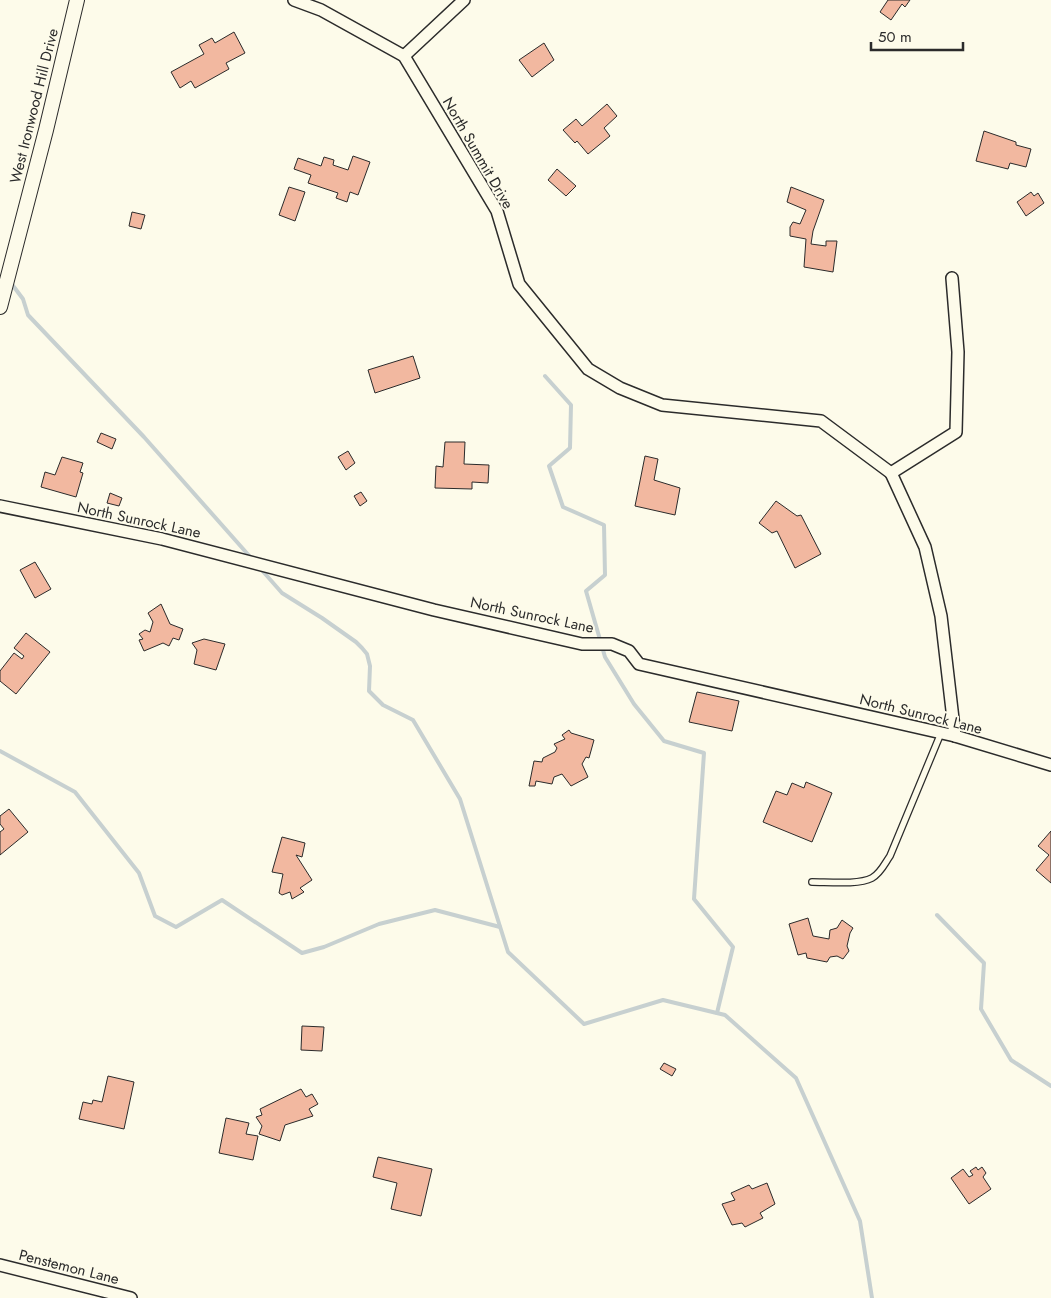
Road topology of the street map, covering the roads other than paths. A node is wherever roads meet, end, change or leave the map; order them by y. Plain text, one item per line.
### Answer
1 (77, 0) edge
2 (294, 0) edge
3 (464, 0) edge
4 (404, 56) junction
5 (952, 278) dead end
6 (0, 307) edge
7 (891, 473) junction
8 (0, 506) edge
9 (940, 733) junction
10 (954, 736) junction
11 (1051, 765) edge
12 (812, 882) dead end
13 (0, 1265) edge
14 (131, 1298) edge

1 - 6 street, West Ironwood Hill Drive
2 - 4 street
3 - 4 street
4 - 7 street, North Summit Drive
5 - 7 street
7 - 10 street, North Summit Drive
8 - 9 street, North Sunrock Lane
9 - 10 street, North Sunrock Lane
9 - 12 lane
10 - 11 street, North Sunrock Lane
13 - 14 street, Penstemon Lane

